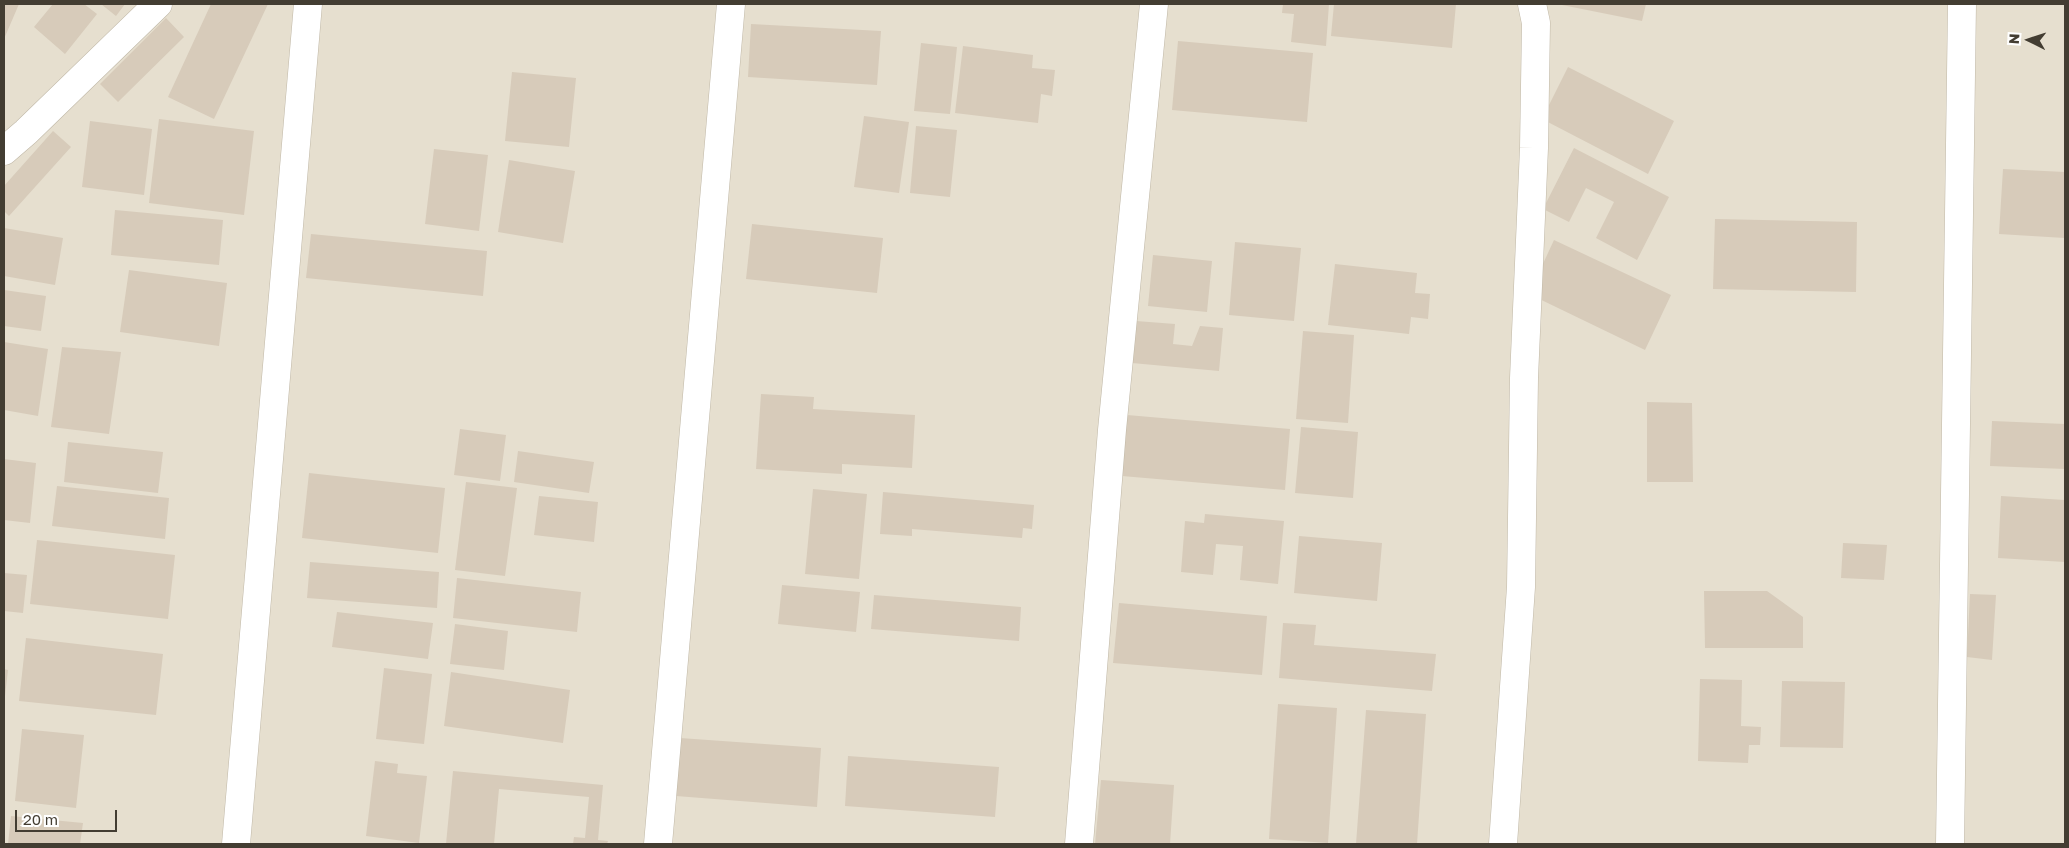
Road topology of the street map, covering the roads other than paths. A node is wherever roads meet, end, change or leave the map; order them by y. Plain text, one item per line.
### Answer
1 (158, 4) edge
2 (308, 4) edge
3 (731, 4) edge
4 (1154, 4) edge
5 (1532, 4) edge
6 (1962, 4) edge
7 (4, 151) edge
8 (236, 844) edge
9 (658, 844) edge
10 (1079, 844) edge
11 (1503, 844) edge
12 (1950, 844) edge

1 - 7 street
2 - 8 street
3 - 9 street
4 - 10 street
5 - 11 street
6 - 12 street

